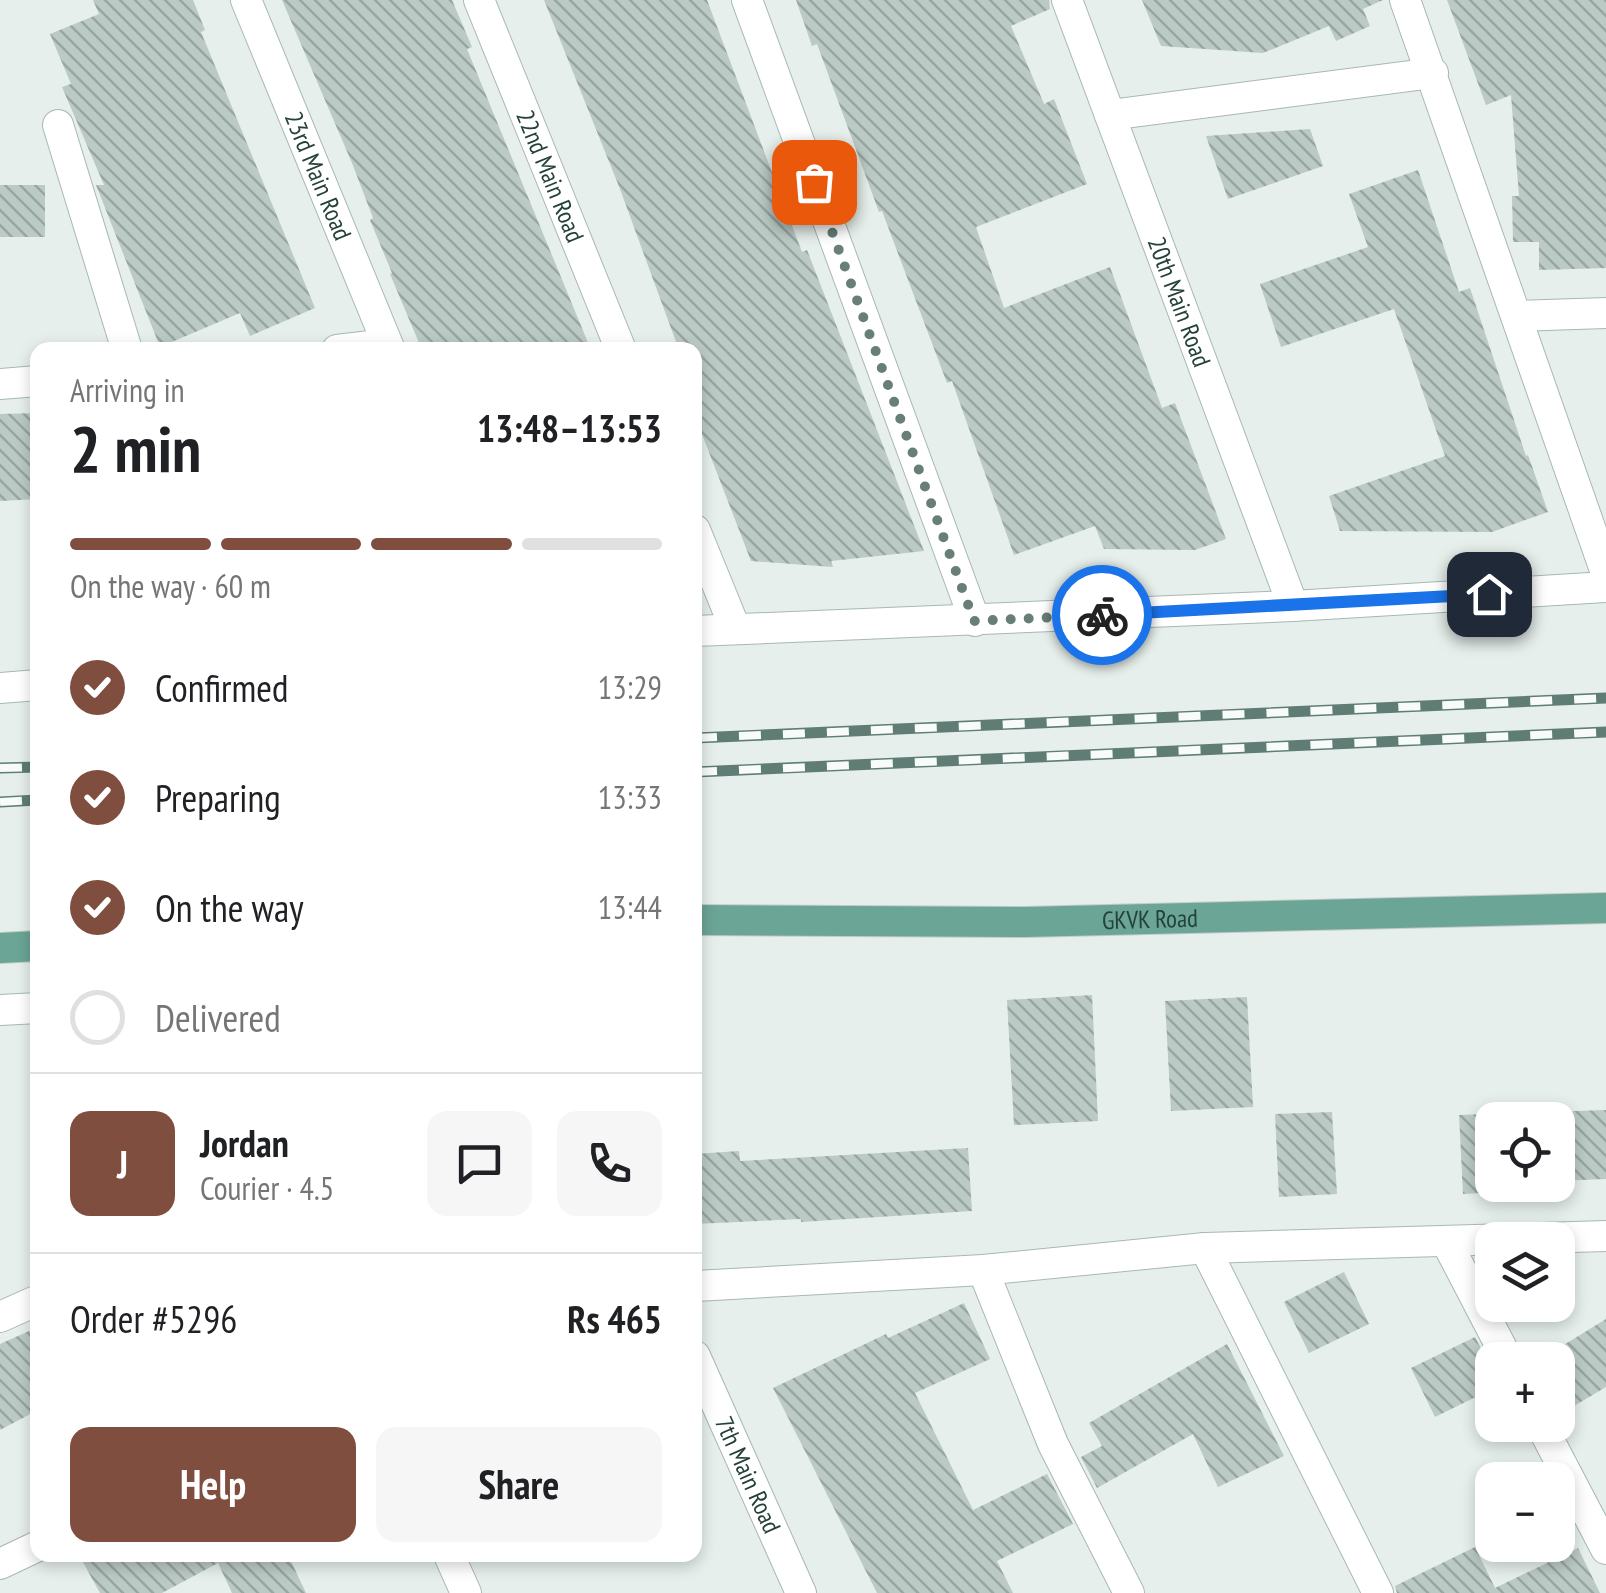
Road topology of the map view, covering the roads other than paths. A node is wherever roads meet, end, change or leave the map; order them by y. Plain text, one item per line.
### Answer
1 (246, 0) edge
2 (478, 0) edge
3 (748, 0) edge
4 (1067, 0) edge
5 (1405, 0) edge
6 (1433, 73) junction
7 (1110, 116) junction
8 (58, 126) dead end
9 (1606, 313) edge
10 (1518, 316) junction
11 (126, 342) edge
12 (386, 342) edge
13 (619, 342) edge
14 (30, 382) edge
15 (0, 384) edge
16 (702, 547) edge
17 (1606, 573) edge
18 (1606, 587) edge
19 (1293, 606) junction
20 (974, 621) junction
21 (735, 628) junction
22 (702, 630) edge
23 (30, 686) edge
24 (0, 688) edge
25 (1606, 908) edge
26 (702, 920) edge
27 (30, 946) edge
28 (0, 948) edge
29 (30, 1008) edge
30 (0, 1010) edge
31 (1606, 1236) edge
32 (1446, 1241) junction
33 (1205, 1248) junction
34 (983, 1270) junction
35 (702, 1286) edge
36 (30, 1290) edge
37 (0, 1292) edge
38 (30, 1304) edge
39 (0, 1317) edge
40 (1499, 1342) edge
41 (702, 1372) edge
42 (1551, 1442) edge
43 (1606, 1549) edge
44 (30, 1550) edge
45 (452, 1562) edge
46 (0, 1564) edge
47 (466, 1593) edge
48 (801, 1593) edge
49 (1128, 1593) edge
50 (1378, 1593) edge

1 - 12 street, 23rd Main Road
2 - 13 street, 22nd Main Road
3 - 20 street
4 - 7 street, 20th Main Road
5 - 6 street
6 - 7 street
6 - 10 street
7 - 19 street, 20th Main Road
8 - 11 street
9 - 10 street
10 - 17 street
14 - 15 street
16 - 21 street
18 - 19 street
19 - 20 street
20 - 21 street
21 - 22 street
23 - 24 street
25 - 26 main road, GKVK Road
27 - 28 main road
29 - 30 street
31 - 32 street
32 - 33 street
32 - 40 street
33 - 34 street
33 - 50 street
34 - 35 street
34 - 49 street
36 - 37 street
38 - 39 street
41 - 48 street, 7th Main Road
42 - 43 street
44 - 46 street
45 - 47 street

